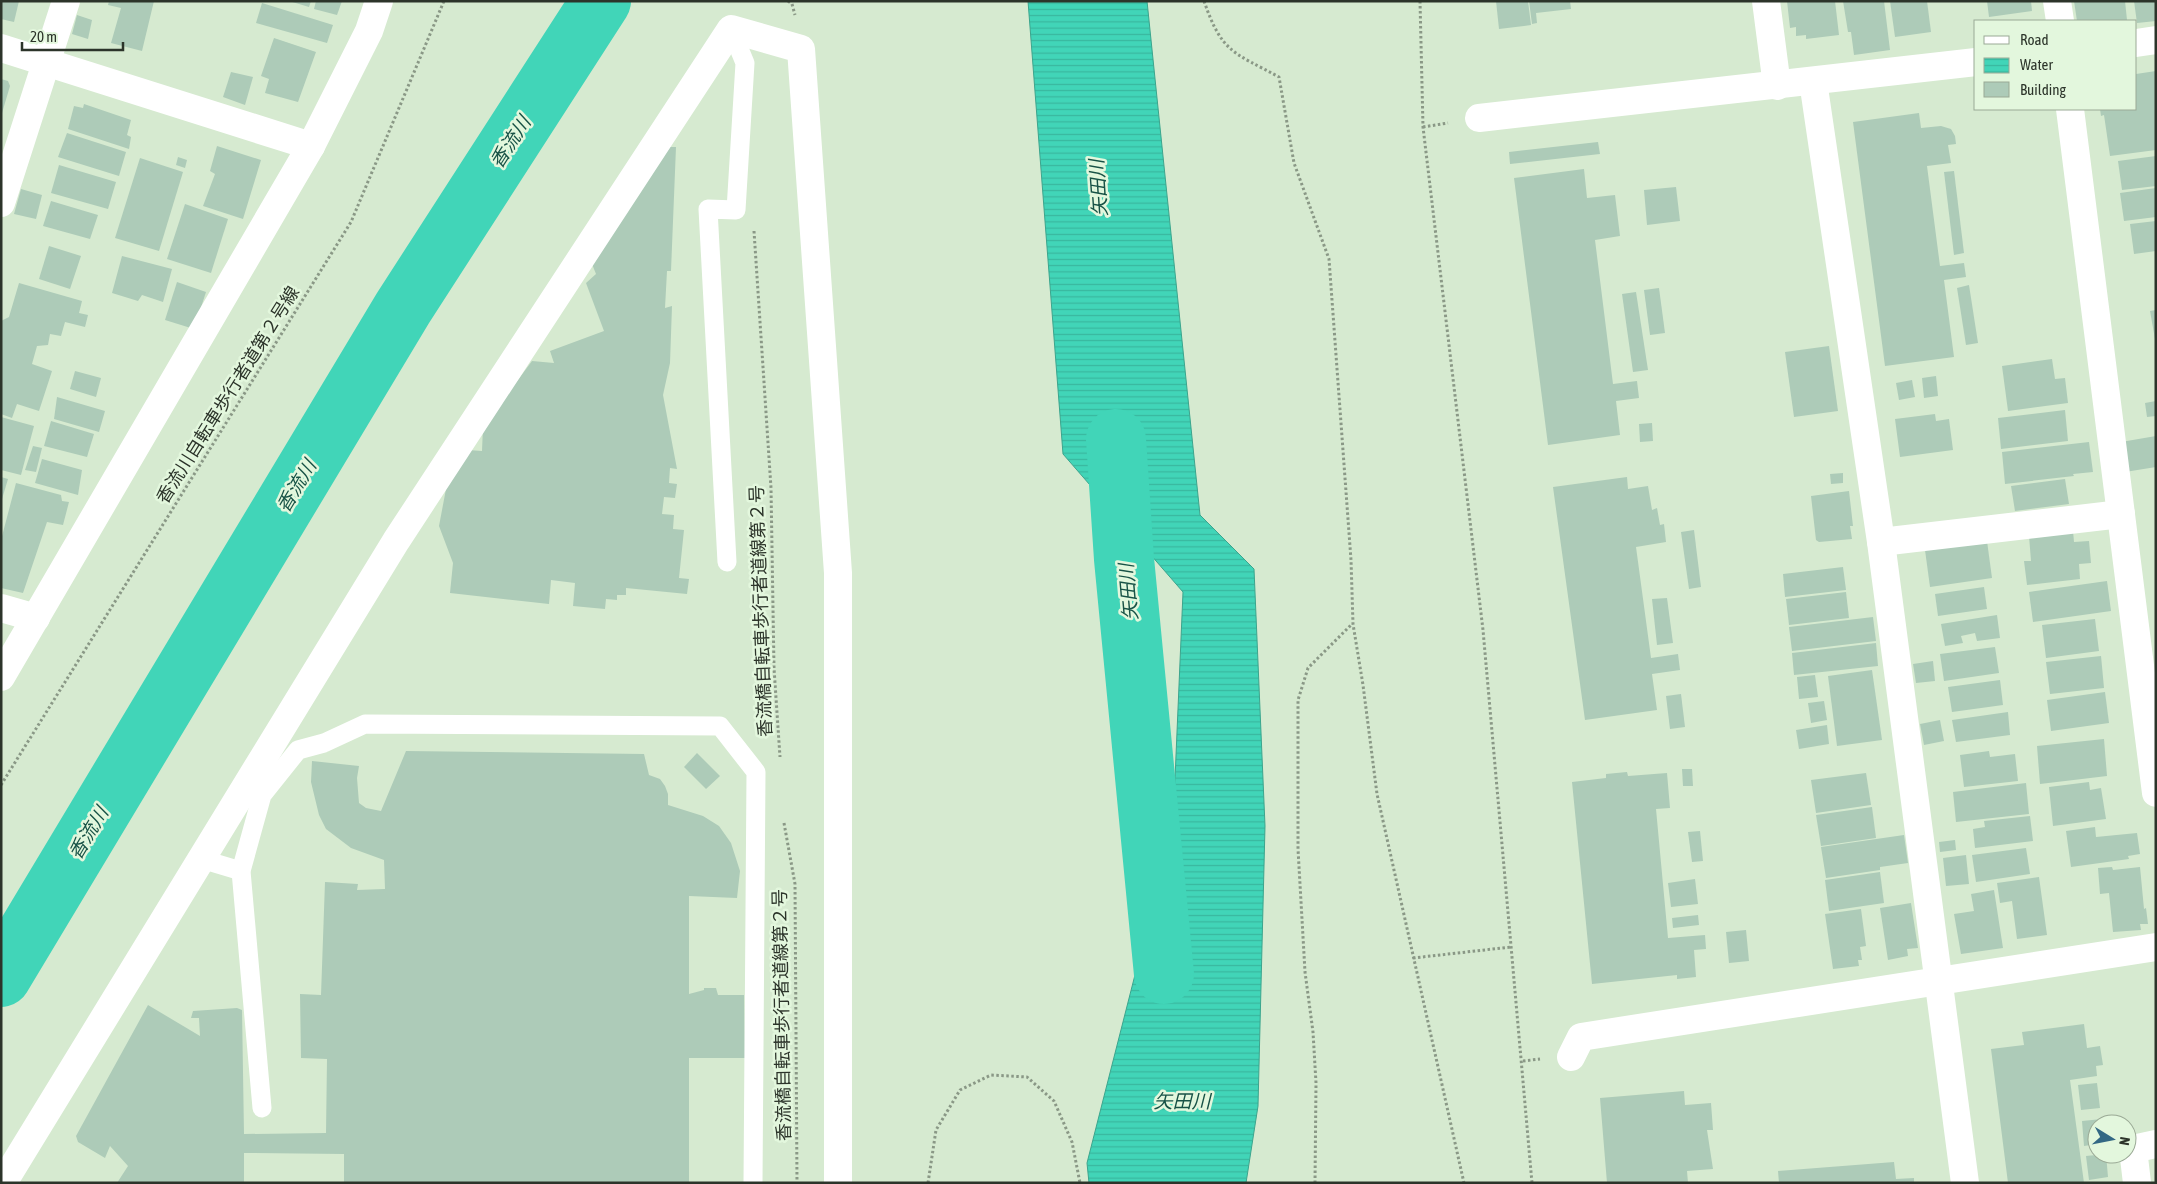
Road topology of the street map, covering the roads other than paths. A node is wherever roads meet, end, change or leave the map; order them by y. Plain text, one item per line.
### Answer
1 (66, 1) edge
2 (379, 1) edge
3 (1766, 1) edge
4 (2058, 1) edge
5 (2060, 20) edge
6 (731, 28) junction
7 (2156, 40) edge
8 (2137, 43) edge
9 (1, 48) edge
10 (48, 62) junction
11 (1974, 62) edge
12 (1813, 81) junction
13 (1777, 86) junction
14 (2070, 110) edge
15 (1479, 118) dead end
16 (311, 146) junction
17 (1, 203) edge
18 (2121, 514) junction
19 (1881, 542) junction
20 (726, 562) dead end
21 (1, 608) edge
22 (36, 618) junction
23 (1, 676) edge
24 (2156, 793) edge
25 (201, 859) junction
26 (241, 870) junction
27 (2156, 947) edge
28 (1938, 982) junction
29 (1571, 1056) dead end
30 (262, 1108) dead end
31 (2156, 1144) edge
32 (2, 1183) edge
33 (753, 1183) edge
34 (838, 1183) edge
35 (1965, 1183) edge
36 (2137, 1183) edge

1 - 10 street
2 - 16 street
3 - 13 street
4 - 5 street
6 - 20 lane
6 - 25 street
6 - 34 street
7 - 8 street
9 - 10 street
10 - 16 street
10 - 17 street
11 - 12 street
12 - 13 street
12 - 19 street
13 - 15 street
14 - 18 street
16 - 22 street
18 - 19 street
18 - 24 street
19 - 28 street
21 - 22 street
22 - 23 street
25 - 26 lane
25 - 32 street
26 - 30 lane
26 - 33 lane
27 - 28 street
28 - 29 street
28 - 35 street
31 - 36 street

